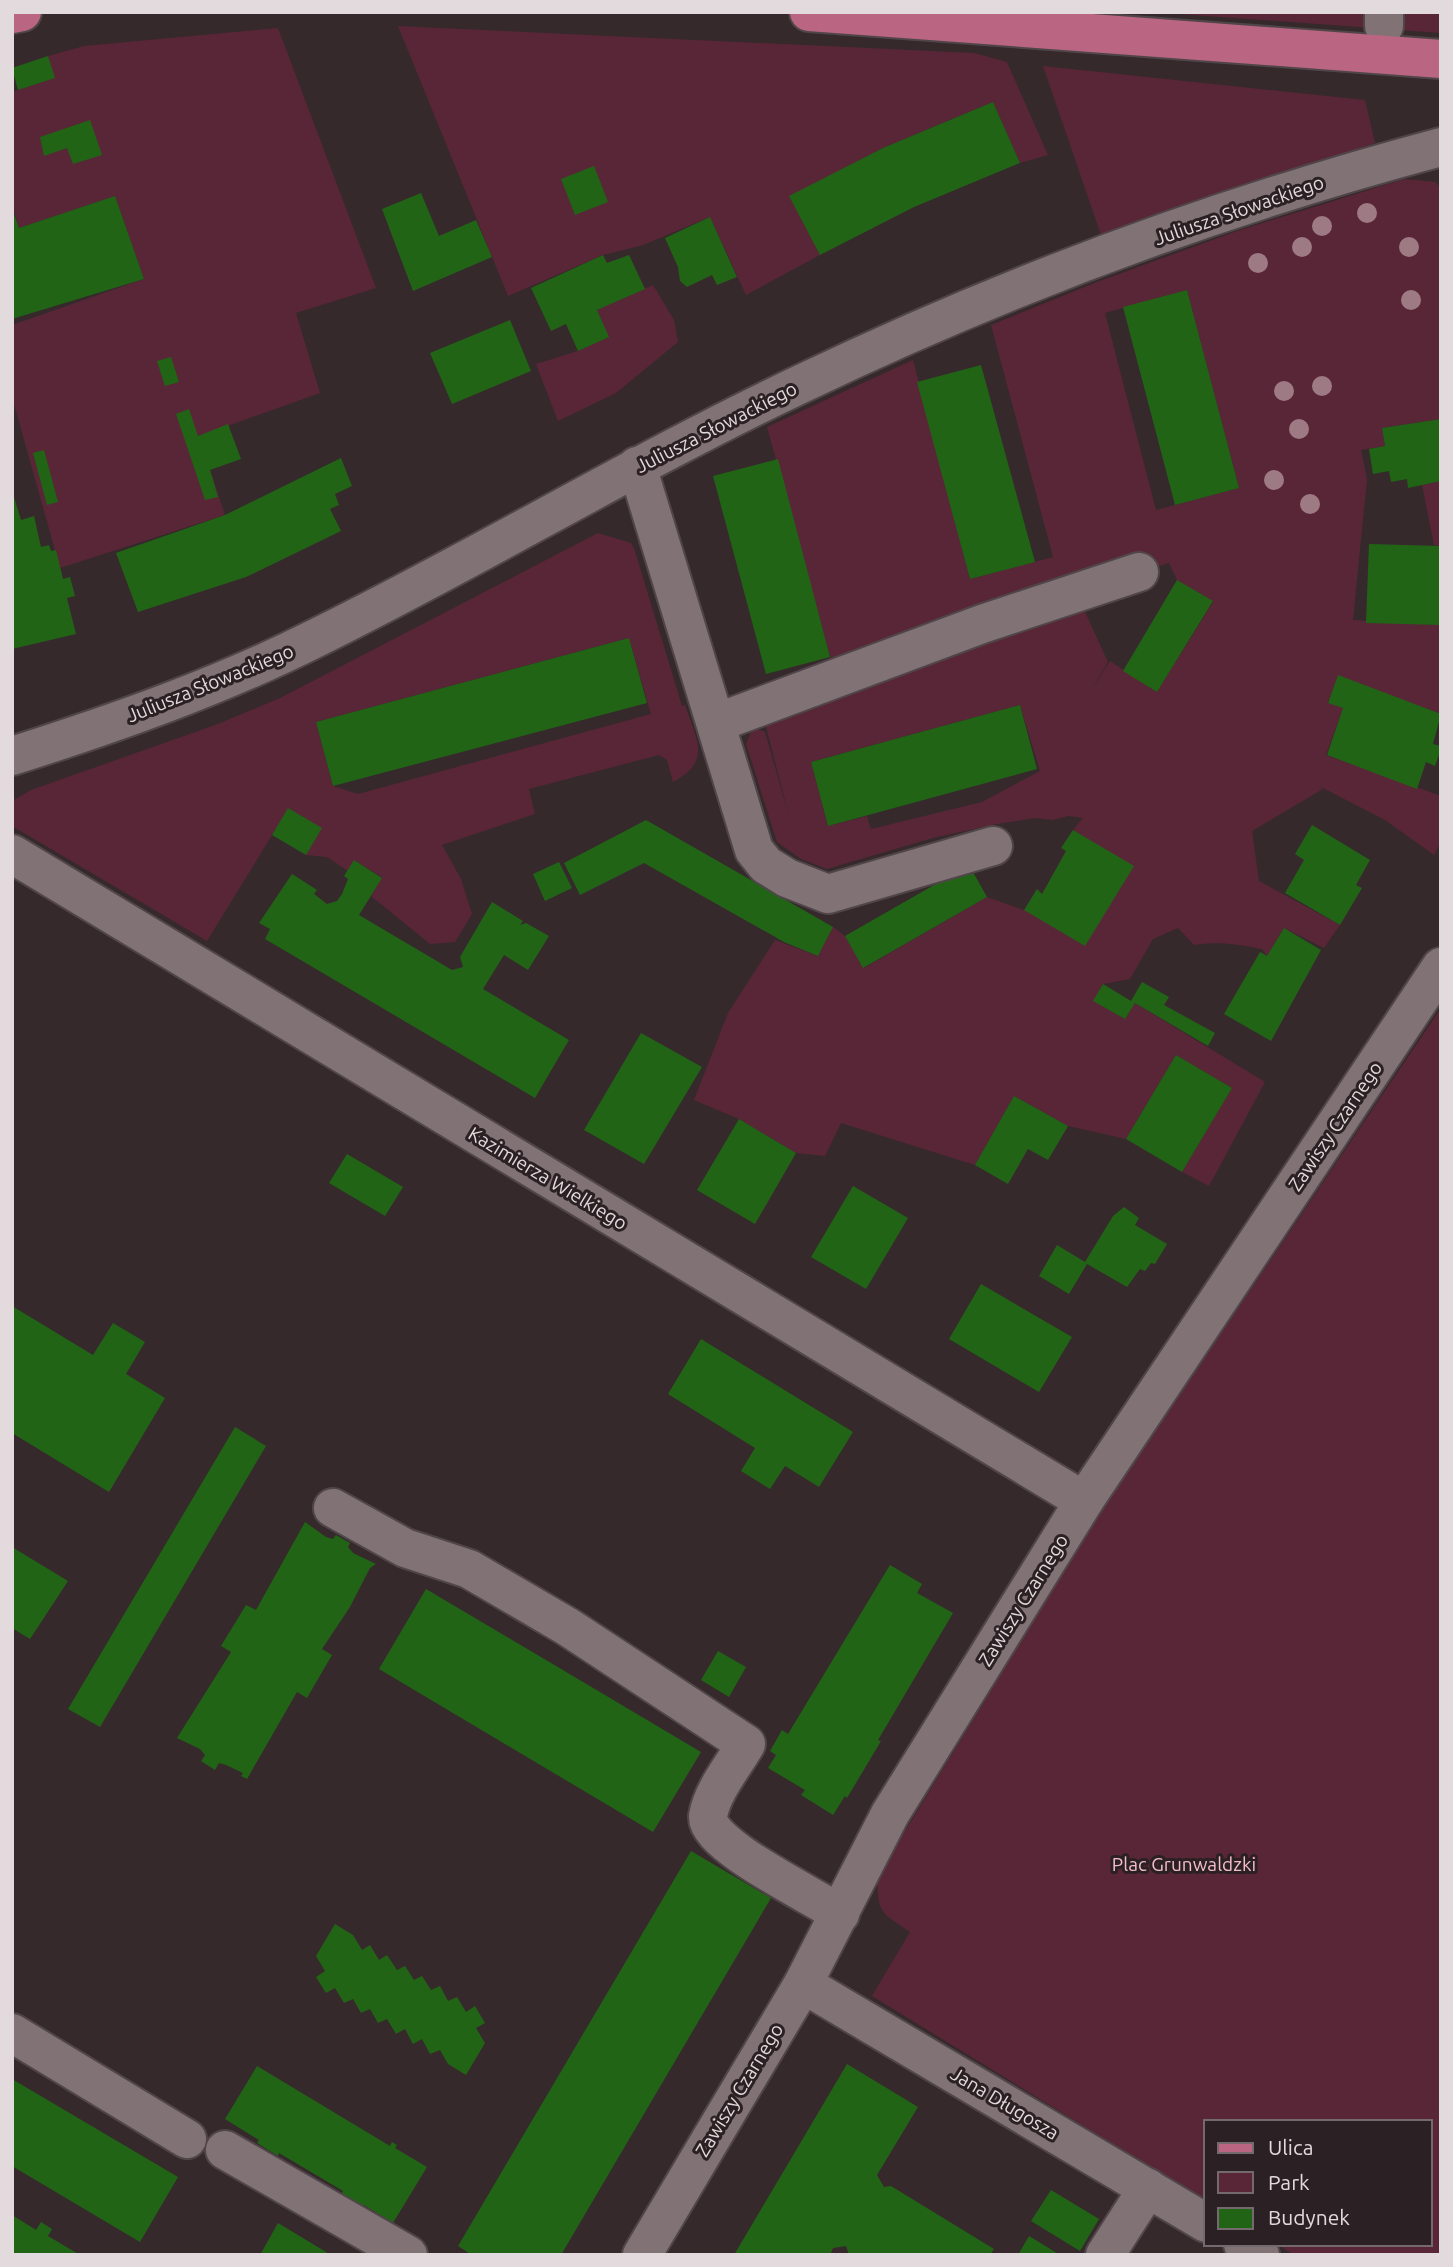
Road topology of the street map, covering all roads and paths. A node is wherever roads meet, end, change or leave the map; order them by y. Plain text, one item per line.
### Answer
1 (22, 12) edge
2 (809, 12) edge
3 (12, 14) edge
4 (1441, 59) edge
5 (1441, 147) edge
6 (637, 466) junction
7 (1139, 572) dead end
8 (716, 723) junction
9 (12, 756) edge
10 (993, 846) dead end
11 (12, 854) edge
12 (1441, 967) edge
13 (1084, 1501) junction
14 (332, 1508) dead end
15 (840, 1914) junction
16 (803, 1984) junction
17 (12, 2033) edge
18 (187, 2139) dead end
19 (225, 2150) dead end
20 (1148, 2188) junction
21 (1204, 2222) edge
22 (408, 2255) edge
23 (642, 2255) edge
24 (1105, 2255) edge

1 - 3 main road
2 - 4 main road
5 - 6 street, Juliusza Słowackiego
6 - 8 street
6 - 9 street, Juliusza Słowackiego
7 - 8 street
8 - 10 street
11 - 13 street, Kazimierza Wielkiego
12 - 13 street, Zawiszy Czarnego
13 - 15 street, Zawiszy Czarnego
14 - 15 street
15 - 16 street, Zawiszy Czarnego
16 - 20 street, Jana Długosza
16 - 23 street, Zawiszy Czarnego
17 - 18 street
19 - 22 street
20 - 21 street, Jana Długosza
20 - 24 street

